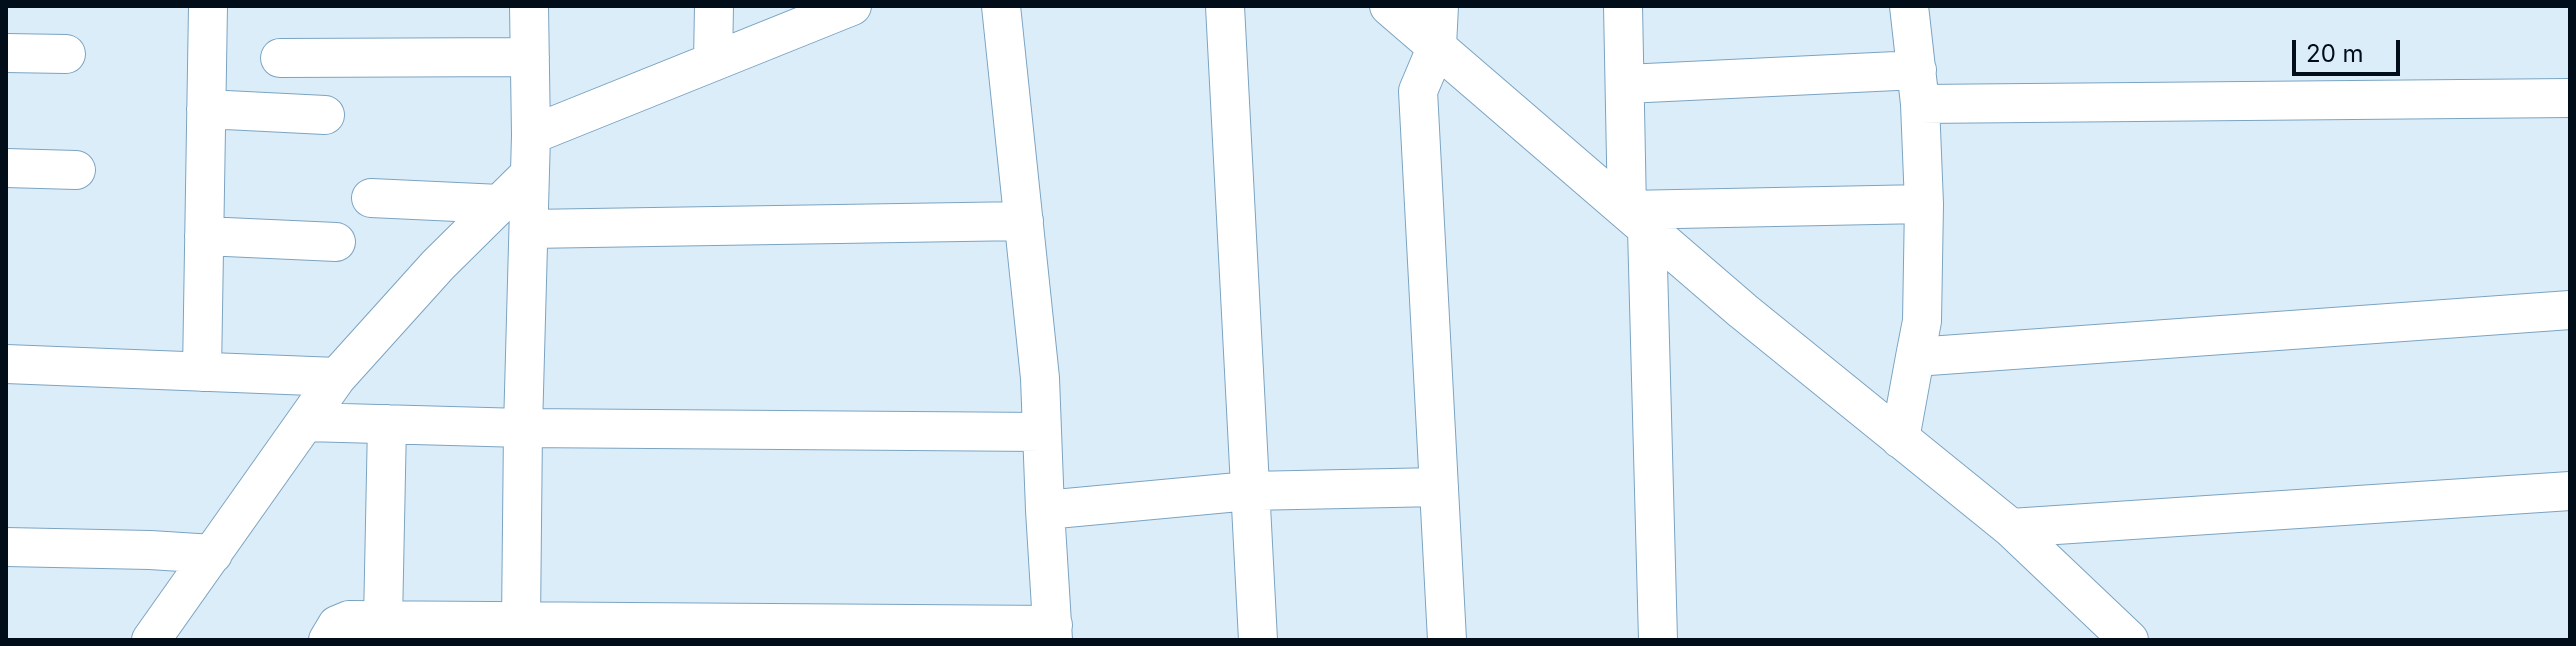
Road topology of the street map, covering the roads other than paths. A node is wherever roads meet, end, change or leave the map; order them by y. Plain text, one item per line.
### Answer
1 (208, 6) edge
2 (529, 6) edge
3 (714, 6) edge
4 (852, 6) edge
5 (1001, 6) edge
6 (1225, 6) edge
7 (1389, 6) edge
8 (1439, 6) edge
9 (1623, 6) edge
10 (1909, 6) edge
11 (1437, 46) junction
12 (6, 53) edge
13 (66, 54) dead end
14 (530, 57) junction
15 (280, 58) dead end
16 (713, 62) junction
17 (1626, 84) junction
18 (1919, 87) junction
19 (2570, 98) edge
20 (206, 109) junction
21 (325, 115) dead end
22 (531, 135) junction
23 (6, 168) edge
24 (76, 170) dead end
25 (530, 174) junction
26 (371, 198) dead end
27 (500, 204) junction
28 (1924, 204) junction
29 (1637, 219) junction
30 (1024, 221) junction
31 (529, 229) junction
32 (204, 236) junction
33 (336, 242) dead end
34 (2570, 310) edge
35 (1915, 357) junction
36 (6, 364) edge
37 (202, 372) junction
38 (337, 377) junction
39 (306, 422) junction
40 (387, 424) junction
41 (523, 428) junction
42 (1041, 432) junction
43 (1900, 439) junction
44 (1439, 487) junction
45 (1249, 491) junction
46 (2570, 491) edge
47 (1045, 510) junction
48 (2011, 528) junction
49 (6, 547) edge
50 (213, 554) junction
51 (383, 621) junction
52 (522, 631) edge
53 (1053, 633) edge
54 (151, 640) edge
55 (328, 640) edge
56 (1258, 640) edge
57 (1447, 640) edge
58 (1658, 640) edge
59 (2129, 640) edge

1 - 20 street
2 - 14 street
3 - 16 street
4 - 16 street
5 - 30 street
6 - 45 street
7 - 11 street
8 - 11 street
9 - 17 street
10 - 18 street
11 - 29 street
11 - 44 street
12 - 13 street
14 - 15 street
14 - 22 street
16 - 22 street
17 - 18 street
17 - 29 street
18 - 19 street
18 - 28 street
20 - 21 street
20 - 32 street
22 - 25 street
23 - 24 street
25 - 27 street
25 - 31 street
26 - 27 street
27 - 38 street
28 - 29 street
28 - 35 street
29 - 43 street
29 - 58 street
30 - 31 street
30 - 42 street
31 - 41 street
32 - 33 street
32 - 37 street
34 - 35 street
35 - 43 street
36 - 37 street
37 - 38 street
38 - 39 street
39 - 40 street
39 - 50 street
40 - 41 street
40 - 51 street
41 - 42 street
41 - 52 street
42 - 47 street
43 - 48 street
44 - 45 street
44 - 57 street
45 - 47 street
45 - 56 street
46 - 48 street
47 - 53 street
48 - 59 street
49 - 50 street
50 - 54 street
51 - 52 street
51 - 55 street
52 - 53 street

